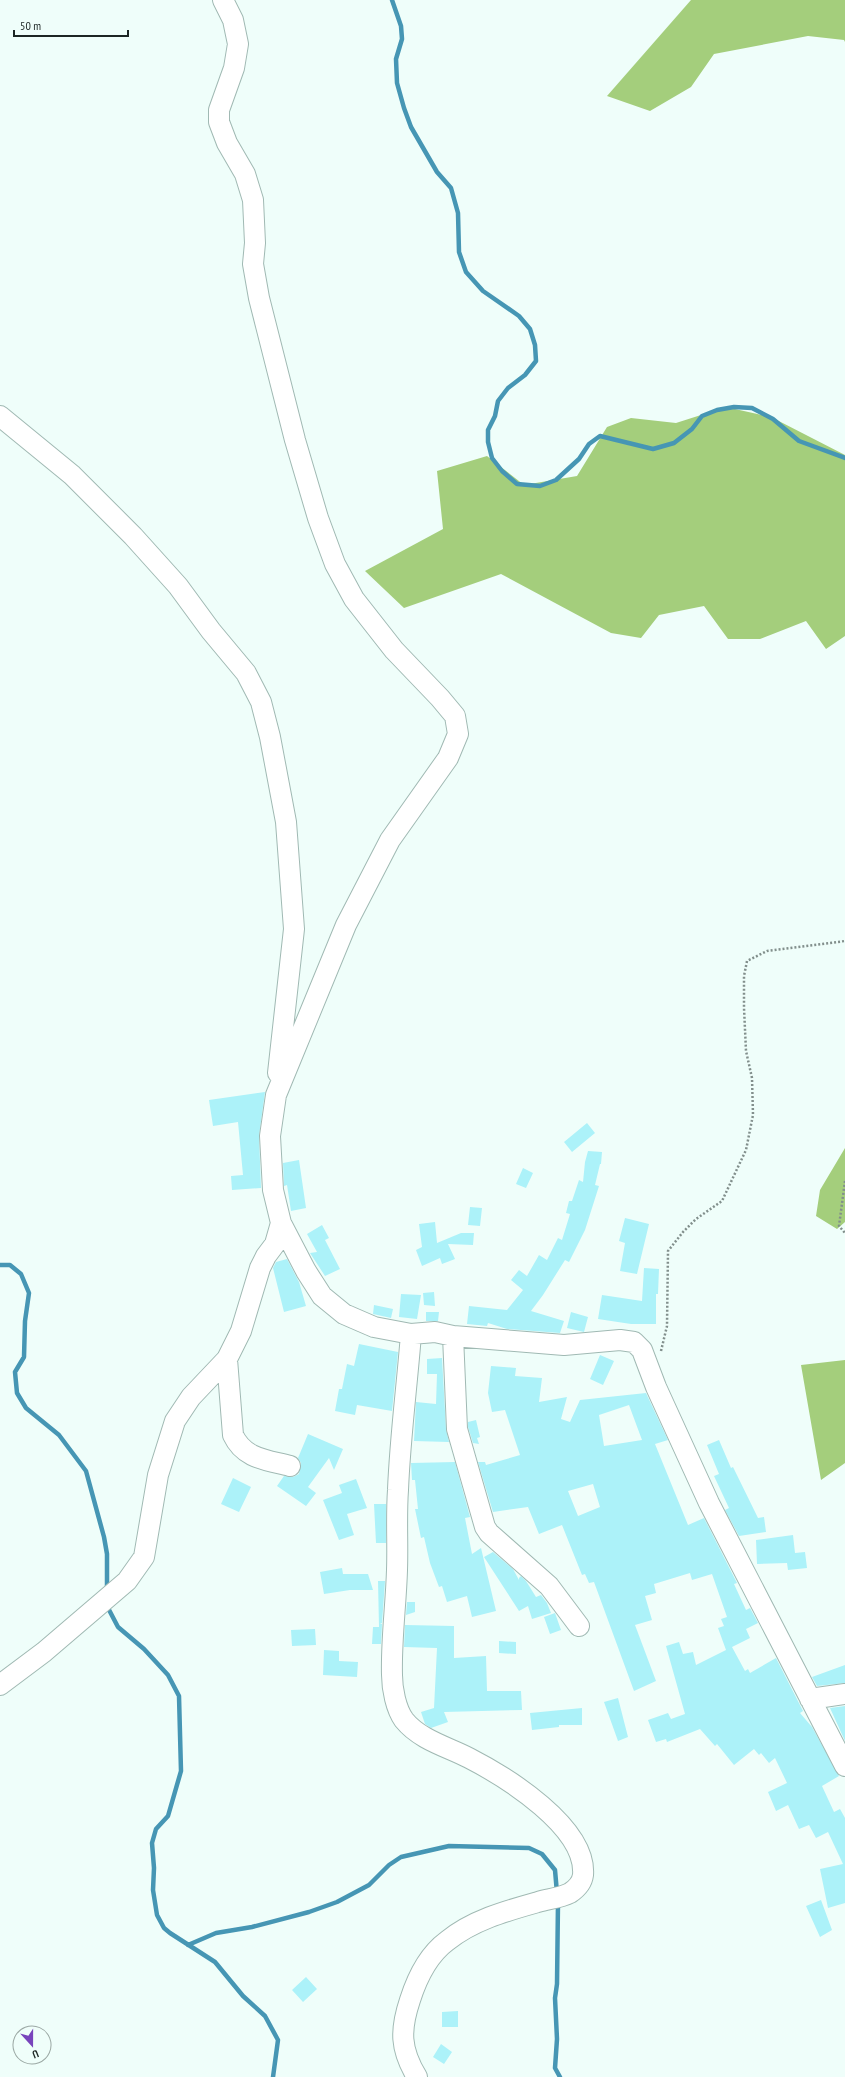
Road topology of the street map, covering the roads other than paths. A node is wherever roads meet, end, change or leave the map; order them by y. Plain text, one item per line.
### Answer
1 (222, 0) edge
2 (0, 416) edge
3 (276, 1095) junction
4 (281, 1223) junction
5 (410, 1334) junction
6 (453, 1336) junction
7 (227, 1359) junction
8 (290, 1466) dead end
9 (579, 1626) dead end
10 (0, 1686) edge
11 (845, 1694) edge
12 (810, 1699) junction
13 (845, 1766) edge
14 (417, 2077) edge

1 - 3 street
2 - 3 street
3 - 4 street
4 - 5 street
4 - 7 street
5 - 6 street
5 - 14 street
6 - 9 street
6 - 12 street
7 - 8 street
7 - 10 street
11 - 12 street
12 - 13 street

